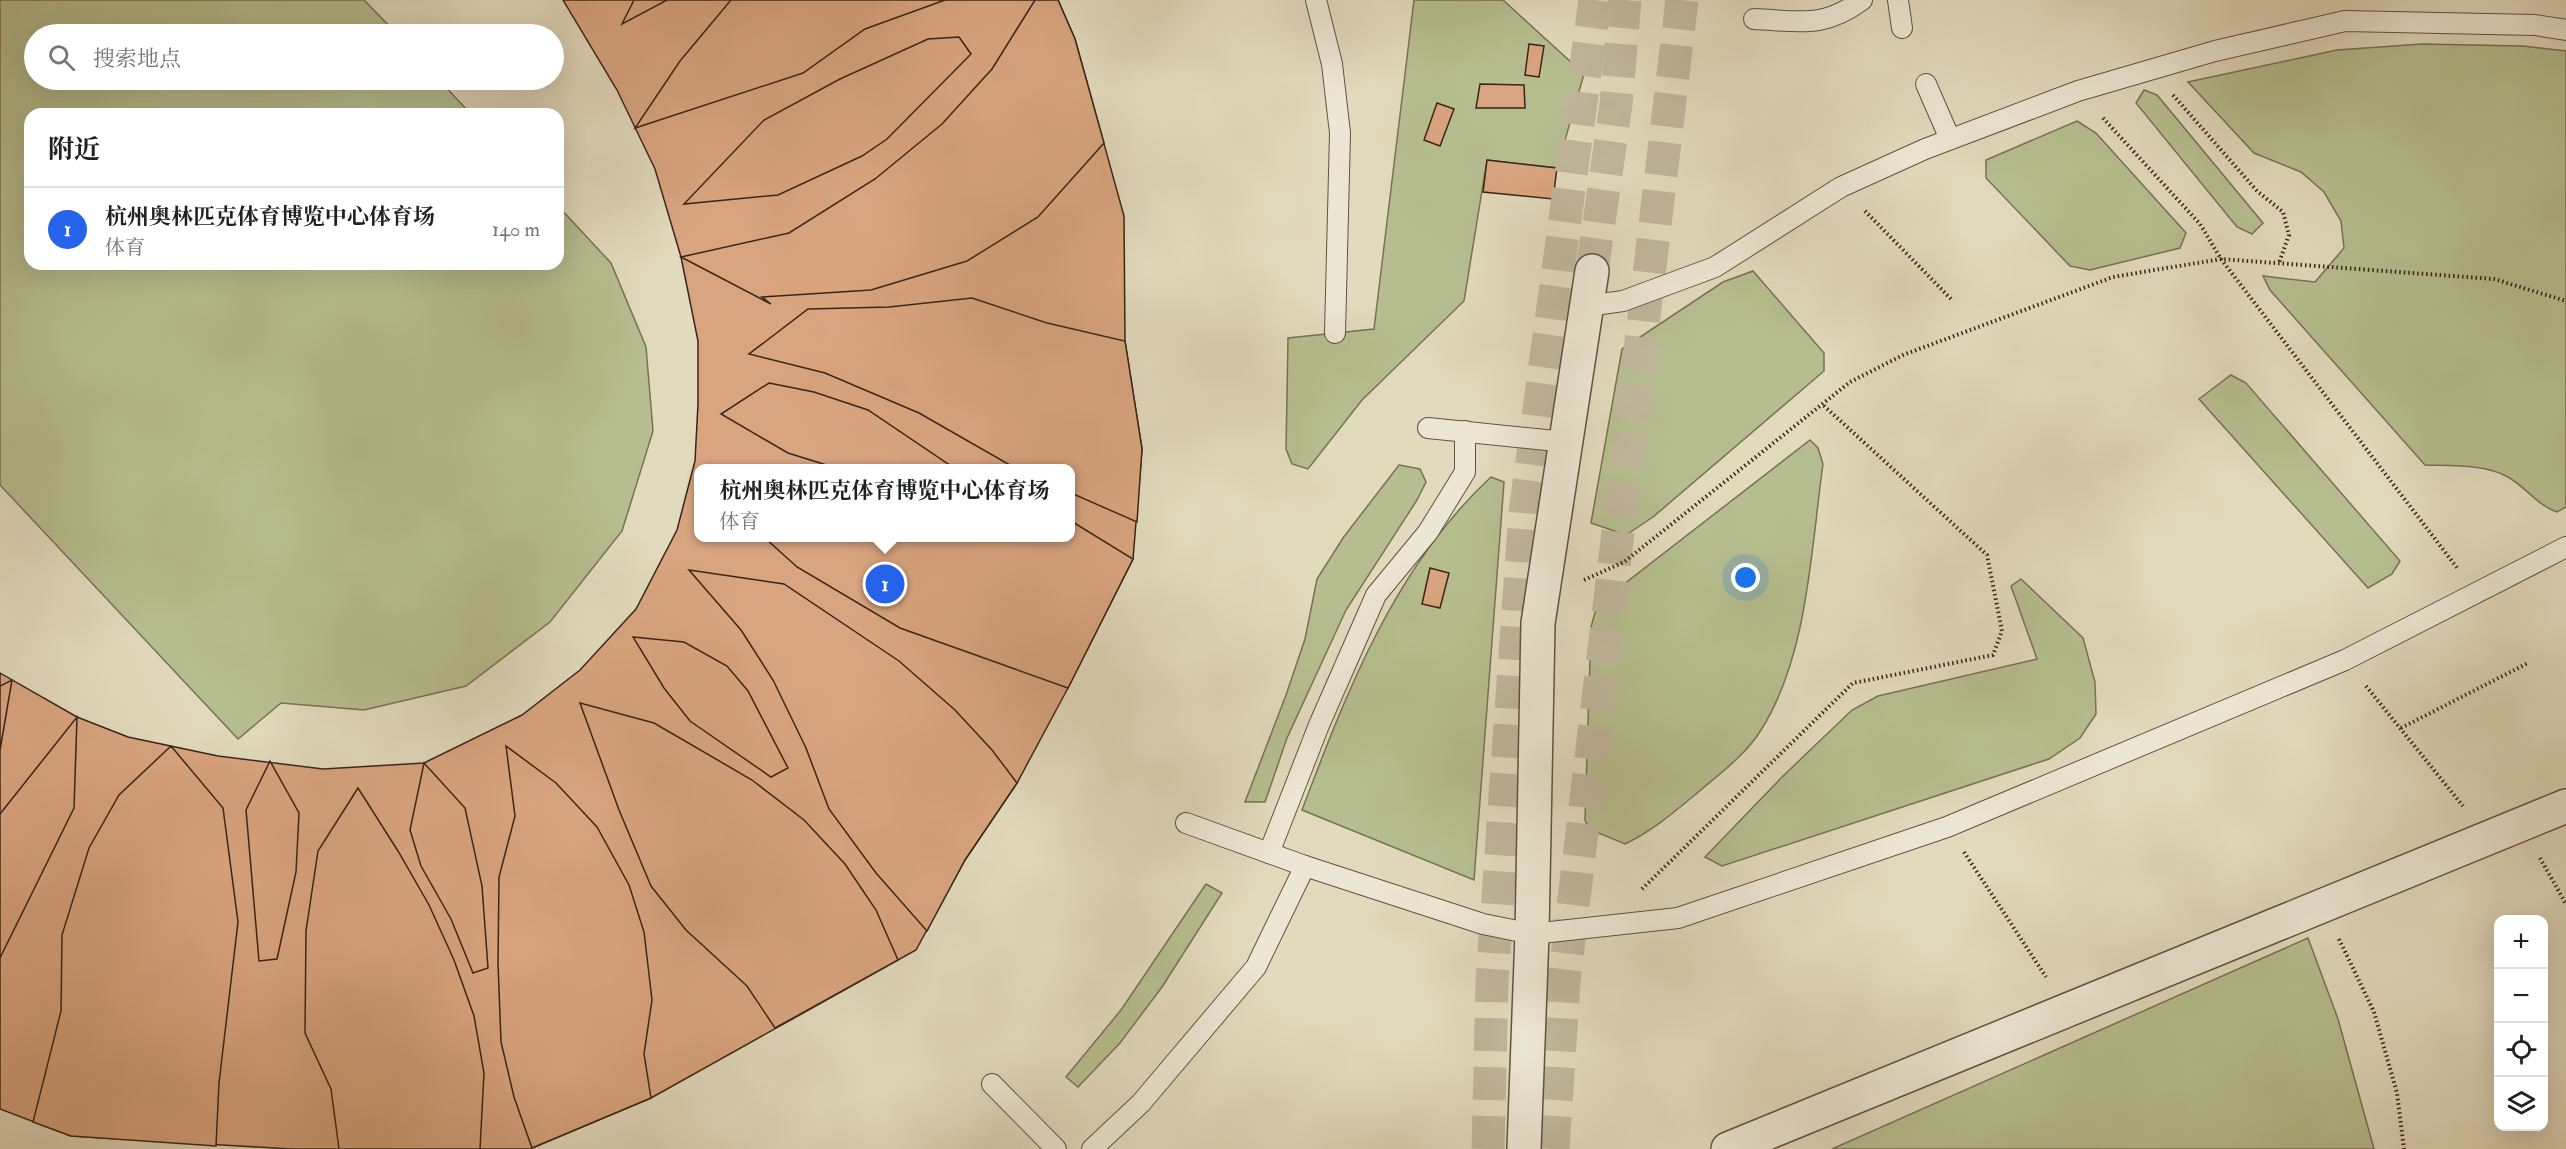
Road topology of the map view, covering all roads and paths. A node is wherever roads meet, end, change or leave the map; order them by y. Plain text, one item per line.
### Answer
1 (1316, 0) edge
2 (1862, 0) edge
3 (1898, 0) edge
4 (1754, 19) dead end
5 (1902, 28) dead end
6 (2566, 30) edge
7 (2151, 69) junction
8 (1926, 84) dead end
9 (2078, 91) junction
10 (1950, 139) junction
11 (1841, 187) junction
12 (2221, 259) junction
13 (2279, 263) junction
14 (1592, 271) tunnel mouth
15 (1951, 298) dead end
16 (2566, 301) edge
17 (1587, 306) junction
18 (1335, 333) dead end
19 (1822, 404) junction
20 (1428, 428) dead end
21 (1465, 432) junction
22 (1566, 442) junction
23 (2566, 547) edge
24 (2476, 593) junction
25 (1542, 598) junction
26 (2345, 660) junction
27 (2528, 663) dead end
28 (2401, 728) junction
29 (2566, 806) edge
30 (1186, 823) dead end
31 (2521, 824) junction
32 (1947, 827) junction
33 (2489, 837) junction
34 (1269, 853) junction
35 (1305, 866) junction
36 (2566, 904) edge
37 (2323, 906) junction
38 (1605, 926) junction
39 (1533, 934) junction
40 (2068, 1011) junction
41 (992, 1084) dead end
42 (1056, 1149) edge
43 (1092, 1149) edge
44 (1524, 1149) edge
45 (1728, 1149) edge
46 (2404, 1149) edge

1 - 18 lane
2 - 4 lane
3 - 5 lane
6 - 7 lane
7 - 9 lane
7 - 13 path
8 - 10 lane
9 - 10 lane
9 - 12 path
10 - 11 lane
11 - 15 path
11 - 17 lane
12 - 13 path
12 - 19 path
12 - 24 path
13 - 16 path
14 - 17 street
17 - 22 street
19 - 25 path
19 - 38 path
20 - 21 lane
21 - 22 lane
21 - 34 lane
22 - 25 street
23 - 24 lane
24 - 26 lane
25 - 39 street
26 - 28 path
26 - 32 lane
27 - 28 path
28 - 33 path
29 - 31 street
30 - 34 lane
31 - 33 street
31 - 36 path
32 - 38 lane
32 - 40 path
33 - 37 street
34 - 35 lane
35 - 39 lane
35 - 43 lane
37 - 40 street
37 - 46 path
38 - 39 lane
39 - 44 street
40 - 45 street
41 - 42 lane

